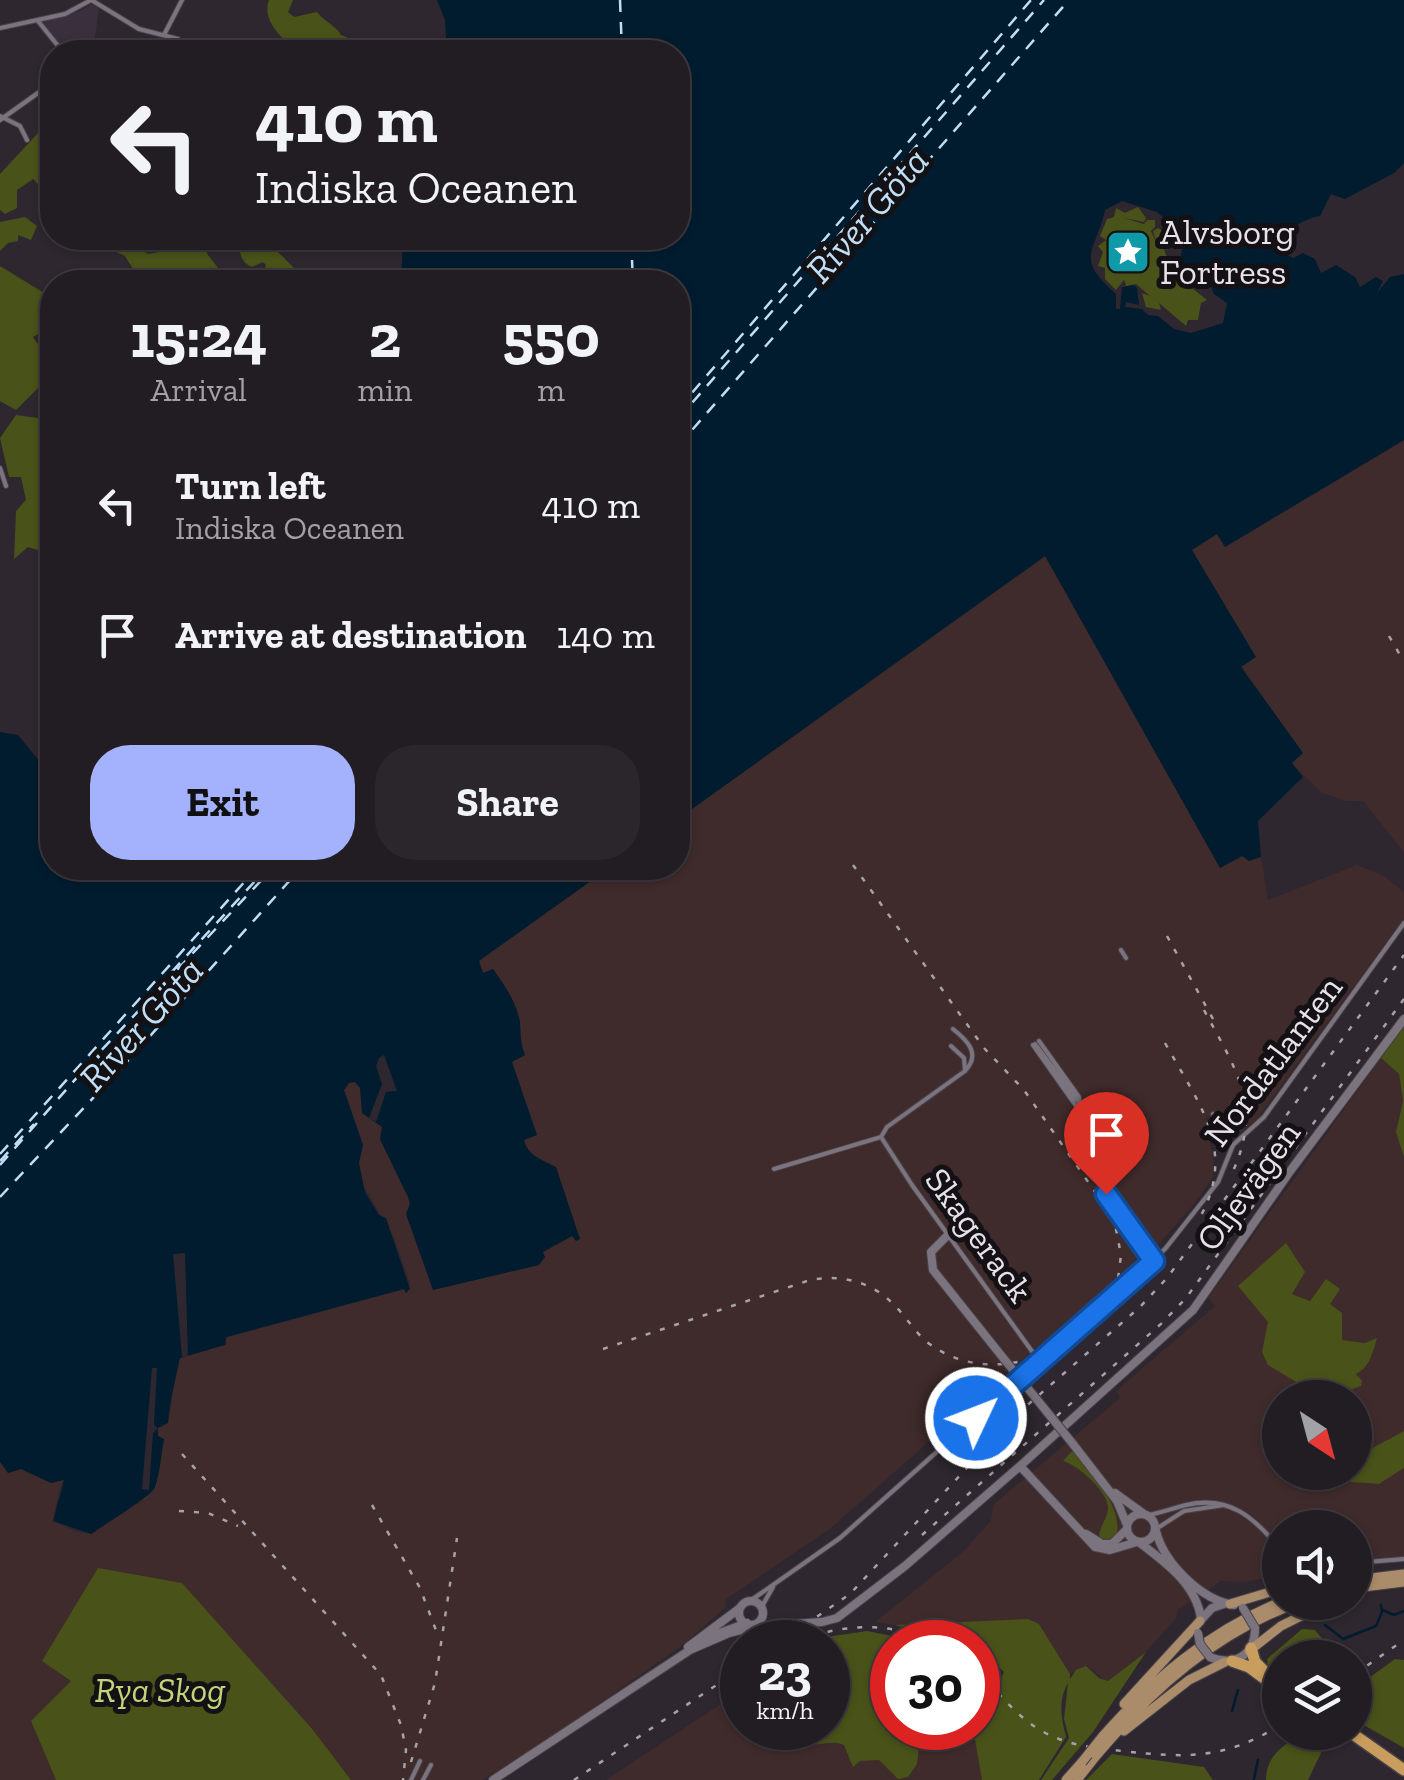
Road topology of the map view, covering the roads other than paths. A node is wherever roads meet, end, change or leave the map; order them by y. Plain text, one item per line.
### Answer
1 (92, 0) edge
2 (182, 0) edge
3 (37, 20) junction
4 (0, 28) edge
5 (164, 35) junction
6 (178, 39) dead end
7 (53, 40) edge
8 (40, 91) edge
9 (1, 118) edge
10 (27, 140) dead end
11 (0, 468) edge
12 (6, 486) dead end
13 (1404, 925) edge
14 (1121, 950) dead end
15 (1126, 958) dead end
16 (1404, 1020) edge
17 (954, 1029) dead end
18 (1036, 1043) dead end
19 (952, 1046) dead end
20 (965, 1071) junction
21 (1080, 1104) dead end
22 (1213, 1114) dead end
23 (881, 1137) junction
24 (1233, 1146) junction
25 (774, 1170) dead end
26 (1106, 1194) dead end
27 (948, 1235) junction
28 (1154, 1261) junction
29 (1039, 1361) junction
30 (1020, 1466) junction
31 (1105, 1483) junction
32 (1224, 1505) junction
33 (1146, 1515) junction
34 (1071, 1522) junction
35 (1127, 1527) junction
36 (1262, 1528) edge
37 (1156, 1530) junction
38 (1138, 1542) junction
39 (1114, 1549) junction
40 (1150, 1550) junction
41 (1404, 1559) edge
42 (1372, 1561) edge
43 (1404, 1572) edge
44 (1372, 1580) edge
45 (1404, 1582) edge
46 (1372, 1583) edge
47 (776, 1584) junction
48 (1262, 1595) edge
49 (750, 1601) junction
50 (1227, 1604) junction
51 (740, 1608) junction
52 (762, 1610) junction
53 (1262, 1610) edge
54 (1262, 1619) edge
55 (745, 1620) edge
56 (754, 1620) edge
57 (778, 1620) edge
58 (832, 1620) edge
59 (1201, 1620) junction
60 (1293, 1620) edge
61 (720, 1631) edge
62 (720, 1637) edge
63 (692, 1649) junction
64 (1250, 1650) junction
65 (1229, 1661) junction
66 (1262, 1670) edge
67 (653, 1673) junction
68 (1262, 1675) edge
69 (1108, 1740) junction
70 (1372, 1744) edge
71 (420, 1761) dead end
72 (1085, 1764) junction
73 (431, 1766) dead end
74 (1404, 1766) edge
75 (412, 1780) edge
76 (423, 1780) edge
77 (493, 1780) edge
78 (1066, 1780) edge
79 (1076, 1780) edge

1 - 3 street
1 - 5 street
2 - 5 street
3 - 4 street
3 - 7 street
5 - 6 street
8 - 9 street
9 - 10 street
11 - 12 street
13 - 24 street, Nordatlanten
14 - 15 street
16 - 30 street, Oljevägen
17 - 20 street
18 - 21 street
19 - 20 street
20 - 23 street
22 - 24 street
23 - 25 street
23 - 27 street, Skagerack
24 - 28 street, Nordatlanten
26 - 28 street
27 - 29 street, Skagerack
27 - 31 street, bridge
28 - 29 street, Nordatlanten
29 - 47 street, Nordatlanten
30 - 34 street
30 - 58 street, Oljevägen
31 - 33 street
31 - 35 street
32 - 33 street
32 - 36 street
32 - 37 street
33 - 35 street
33 - 37 street
34 - 35 street
34 - 39 street
35 - 38 street
37 - 38 street
37 - 50 street
38 - 39 street
38 - 40 street
39 - 40 street
40 - 59 street
41 - 42 street
43 - 44 main road
45 - 46 main road
47 - 49 street, Nordatlanten
47 - 52 street, Nordatlanten
48 - 50 main road
49 - 51 street, Oljevägen
49 - 52 street, Oljevägen
50 - 59 street
50 - 64 street, bridge
51 - 55 street
51 - 67 street, Oljevägen
52 - 56 street
52 - 57 street, Oljevägen
53 - 69 main road
54 - 69 main road
59 - 65 street, bridge
59 - 69 main road
60 - 64 main road
61 - 63 street, Oljevägen
62 - 63 street, Oljevägen
63 - 67 street, Oljevägen
64 - 65 street
64 - 66 highway
65 - 68 highway
65 - 69 main road
67 - 77 street, Oljevägen
69 - 72 main road, bridge
69 - 72 main road, bridge
70 - 74 highway
71 - 75 street
72 - 78 main road
72 - 79 main road
73 - 76 street

